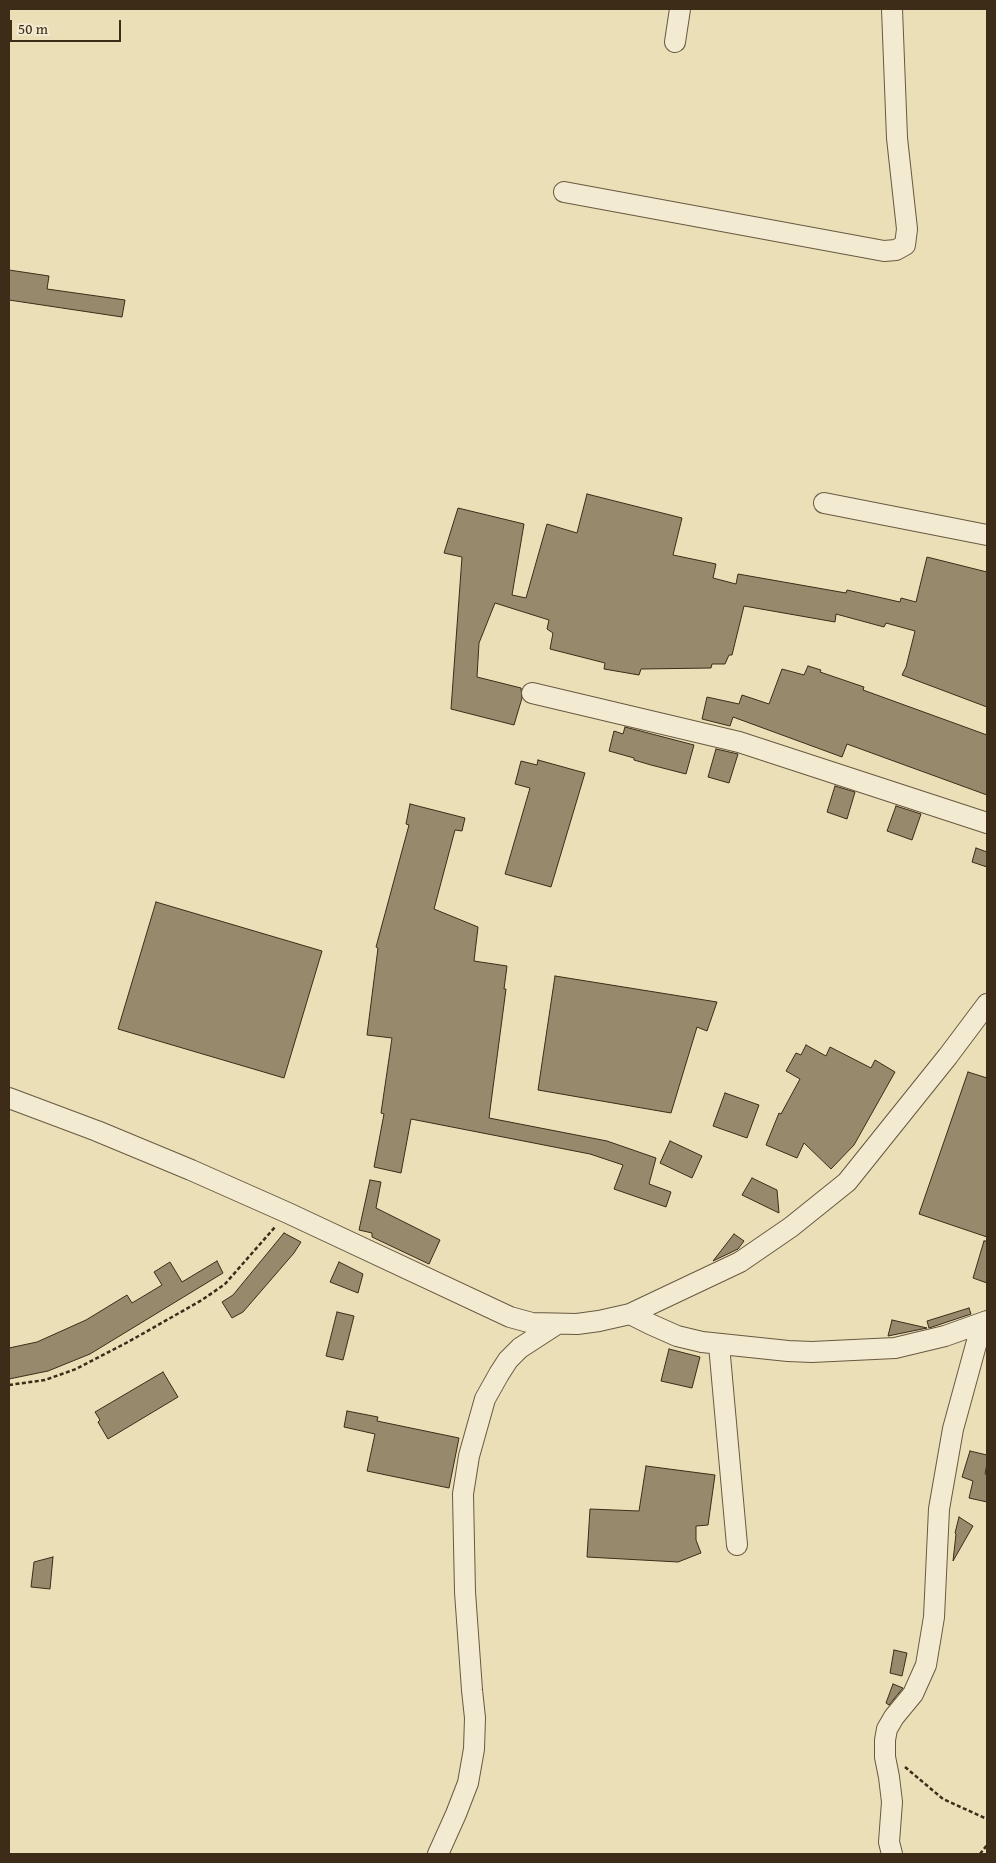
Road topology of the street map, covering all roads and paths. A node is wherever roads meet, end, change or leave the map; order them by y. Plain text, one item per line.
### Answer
1 (680, 9) edge
2 (892, 9) edge
3 (675, 42) dead end
4 (564, 192) dead end
5 (824, 503) dead end
6 (987, 535) edge
7 (532, 692) dead end
8 (987, 823) edge
9 (987, 1004) edge
10 (9, 1098) edge
11 (288, 1213) junction
12 (630, 1314) junction
13 (984, 1322) edge
14 (557, 1324) junction
15 (719, 1345) junction
16 (9, 1385) edge
17 (737, 1545) dead end
18 (884, 1750) junction
19 (987, 1819) edge
20 (987, 1845) edge
21 (438, 1854) edge
22 (892, 1854) edge
23 (980, 1854) edge

1 - 3 street
2 - 4 street
5 - 6 street
7 - 8 street
9 - 12 street
10 - 11 street
11 - 14 street
11 - 16 path
12 - 14 street
12 - 15 street
13 - 15 street
13 - 18 street
14 - 21 street
15 - 17 street
18 - 19 path
18 - 22 street
20 - 23 path

